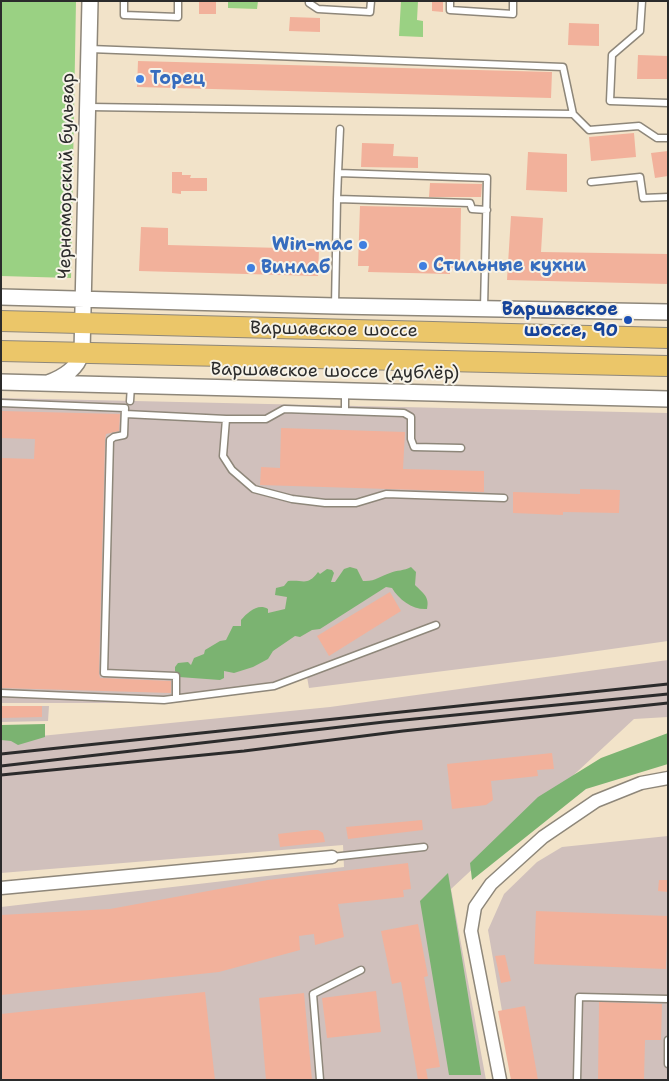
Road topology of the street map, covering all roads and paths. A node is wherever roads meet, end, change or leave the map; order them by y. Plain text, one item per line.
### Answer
1 (90, 1) edge
2 (124, 1) edge
3 (178, 1) edge
4 (309, 1) edge
5 (371, 1) edge
6 (450, 1) edge
7 (513, 1) edge
8 (642, 1) edge
9 (88, 49) junction
10 (668, 103) edge
11 (87, 107) junction
12 (573, 114) junction
13 (340, 129) dead end
14 (668, 138) edge
15 (338, 173) junction
16 (591, 182) dead end
17 (668, 197) edge
18 (337, 199) junction
19 (486, 210) junction
20 (1, 297) edge
21 (83, 299) junction
22 (335, 306) junction
23 (484, 308) junction
24 (668, 312) edge
25 (1, 321) edge
26 (82, 324) junction
27 (668, 338) edge
28 (1, 351) edge
29 (82, 352) junction
30 (668, 366) edge
31 (1, 382) edge
32 (44, 384) junction
33 (345, 391) junction
34 (668, 399) edge
35 (1, 403) edge
36 (345, 410) junction
37 (125, 414) junction
38 (226, 419) junction
39 (461, 448) dead end
40 (504, 498) dead end
41 (436, 625) dead end
42 (1, 693) edge
43 (176, 698) junction
44 (668, 778) edge
45 (424, 848) dead end
46 (332, 857) joint
47 (1, 888) edge
48 (361, 970) dead end
49 (668, 999) edge
50 (668, 1040) edge
51 (668, 1064) edge
52 (320, 1080) edge
53 (500, 1080) edge
54 (577, 1080) edge

1 - 9 street, Черноморский бульвар
2 - 3 lane
4 - 5 lane
6 - 7 lane
8 - 10 lane
9 - 11 street, Черноморский бульвар
9 - 12 lane
11 - 12 lane
11 - 21 street, Черноморский бульвар
12 - 14 lane
13 - 15 lane
15 - 18 lane
15 - 19 lane
16 - 17 lane
18 - 19 lane
18 - 22 lane
19 - 23 lane
20 - 21 street
21 - 22 street
21 - 26 street, Черноморский бульвар
22 - 23 street
23 - 24 street
25 - 26 main road, Варшавское шоссе
26 - 27 main road, Варшавское шоссе
26 - 29 street, Черноморский бульвар
28 - 29 main road, Варшавское шоссе
29 - 30 main road, Варшавское шоссе
29 - 32 street
31 - 32 street, Варшавское шоссе (дублёр)
32 - 33 street, Варшавское шоссе (дублёр)
33 - 34 street, Варшавское шоссе (дублёр)
33 - 36 lane
35 - 37 lane
36 - 38 lane
36 - 39 lane
37 - 38 lane
37 - 43 lane
38 - 40 lane
41 - 43 lane
42 - 43 lane
44 - 53 street
45 - 46 lane
46 - 47 street
48 - 52 lane
49 - 54 lane
50 - 51 lane

